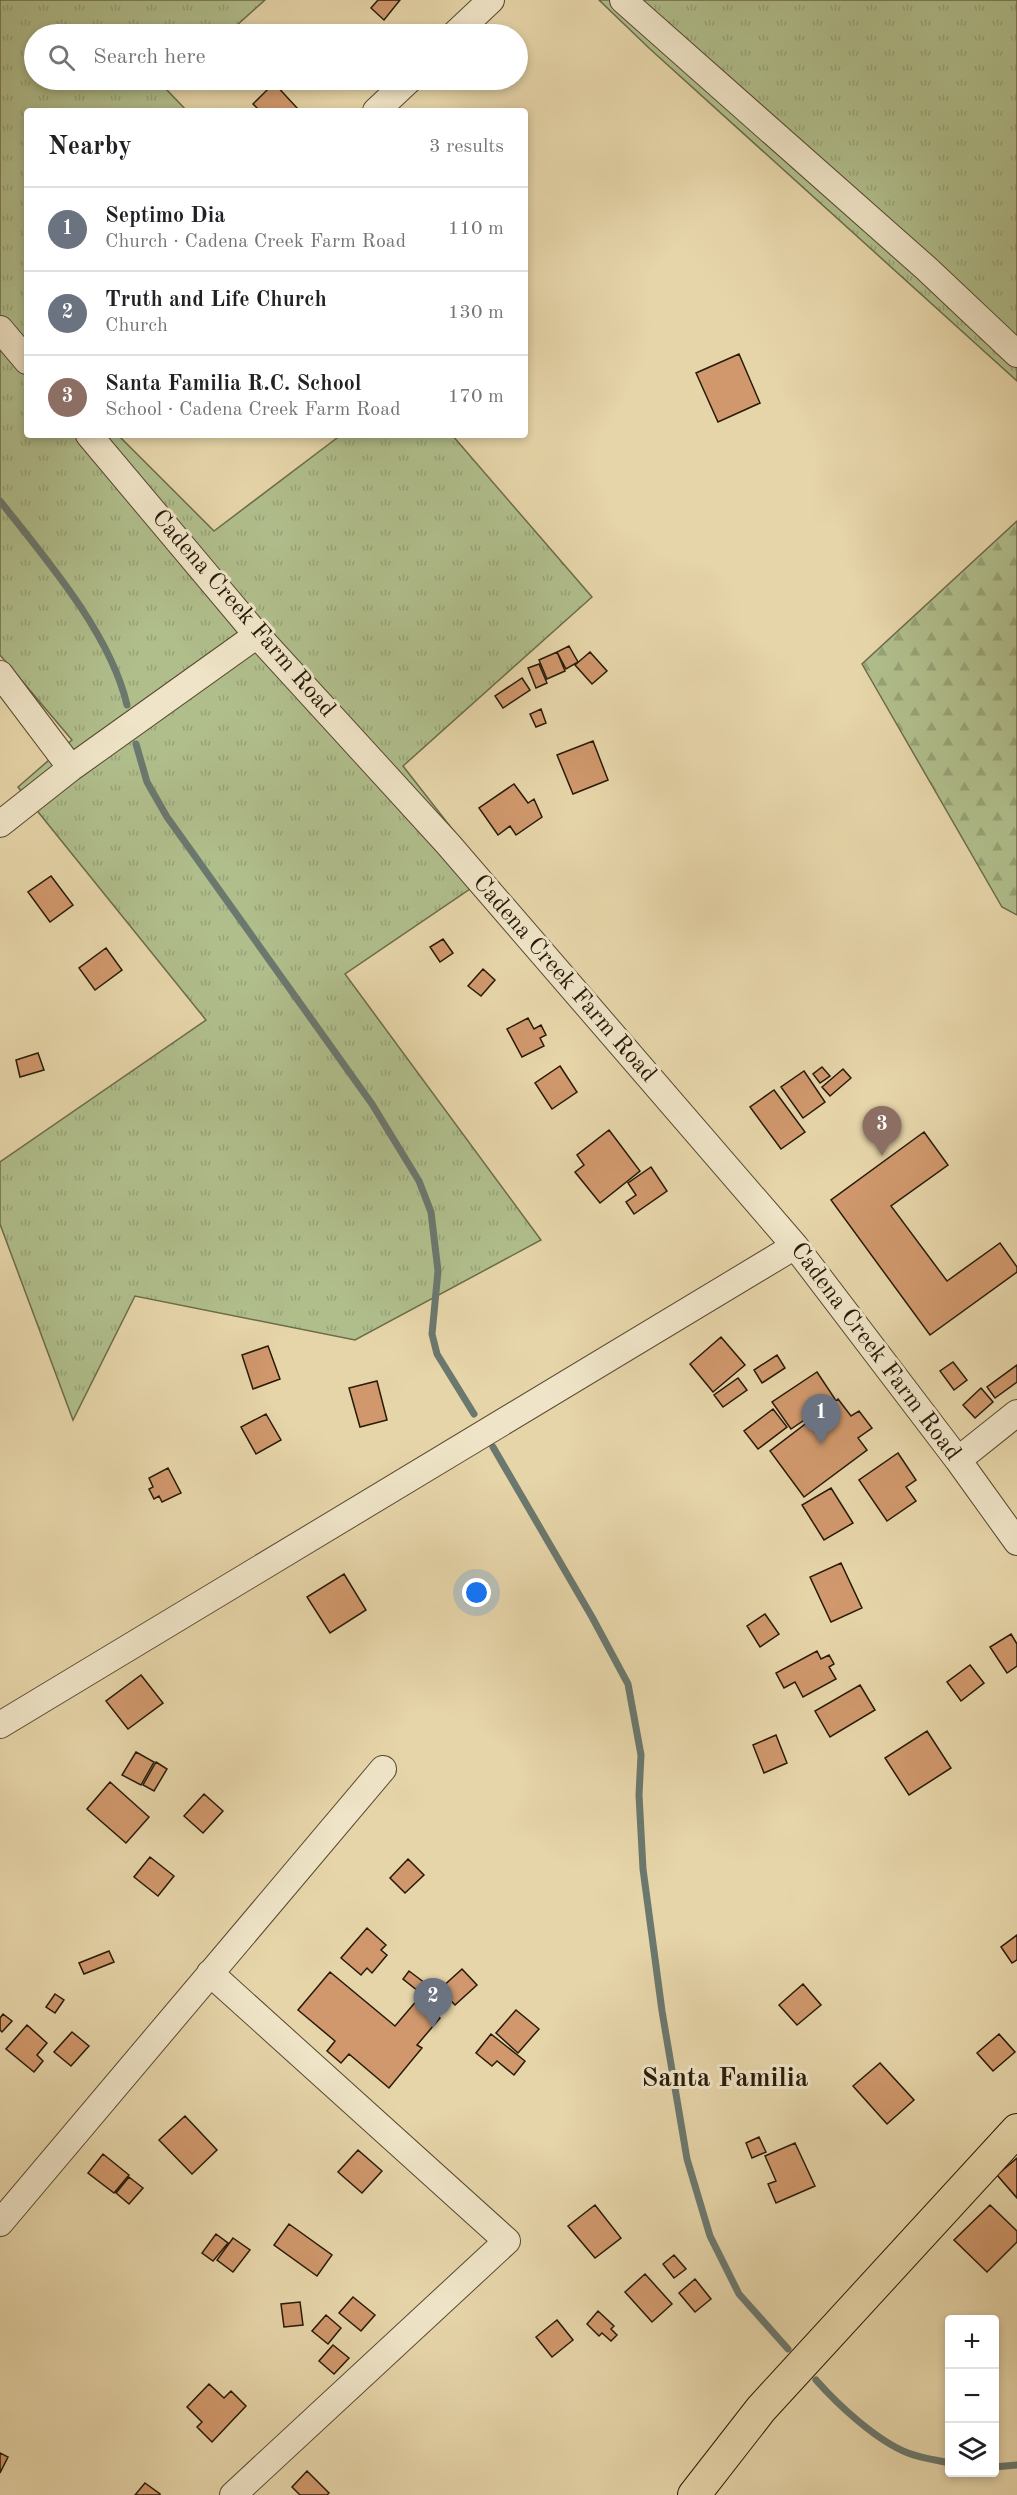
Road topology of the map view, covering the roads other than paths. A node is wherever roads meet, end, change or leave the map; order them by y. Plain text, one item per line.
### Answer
1 (491, 0) edge
2 (624, 0) edge
3 (466, 24) edge
4 (398, 90) edge
5 (379, 108) edge
6 (0, 329) edge
7 (1017, 354) edge
8 (24, 357) edge
9 (92, 438) edge
10 (257, 635) junction
11 (0, 674) edge
12 (71, 768) junction
13 (0, 824) edge
14 (795, 1246) junction
15 (1017, 1413) edge
16 (958, 1460) junction
17 (1017, 1542) edge
18 (0, 1725) edge
19 (383, 1768) dead end
20 (210, 1973) junction
21 (1017, 2130) edge
22 (0, 2223) edge
23 (233, 2495) edge
24 (694, 2495) edge

1 - 3 street
2 - 7 street
4 - 5 street
6 - 8 street
9 - 10 street, Cadena Creek Farm Road
10 - 12 street
10 - 14 street, Cadena Creek Farm Road
11 - 12 street
12 - 13 street
14 - 16 street, Cadena Creek Farm Road
14 - 18 street
15 - 16 street
16 - 17 street, Cadena Creek Farm Road
19 - 20 street
20 - 22 street
20 - 23 street
21 - 24 main road

